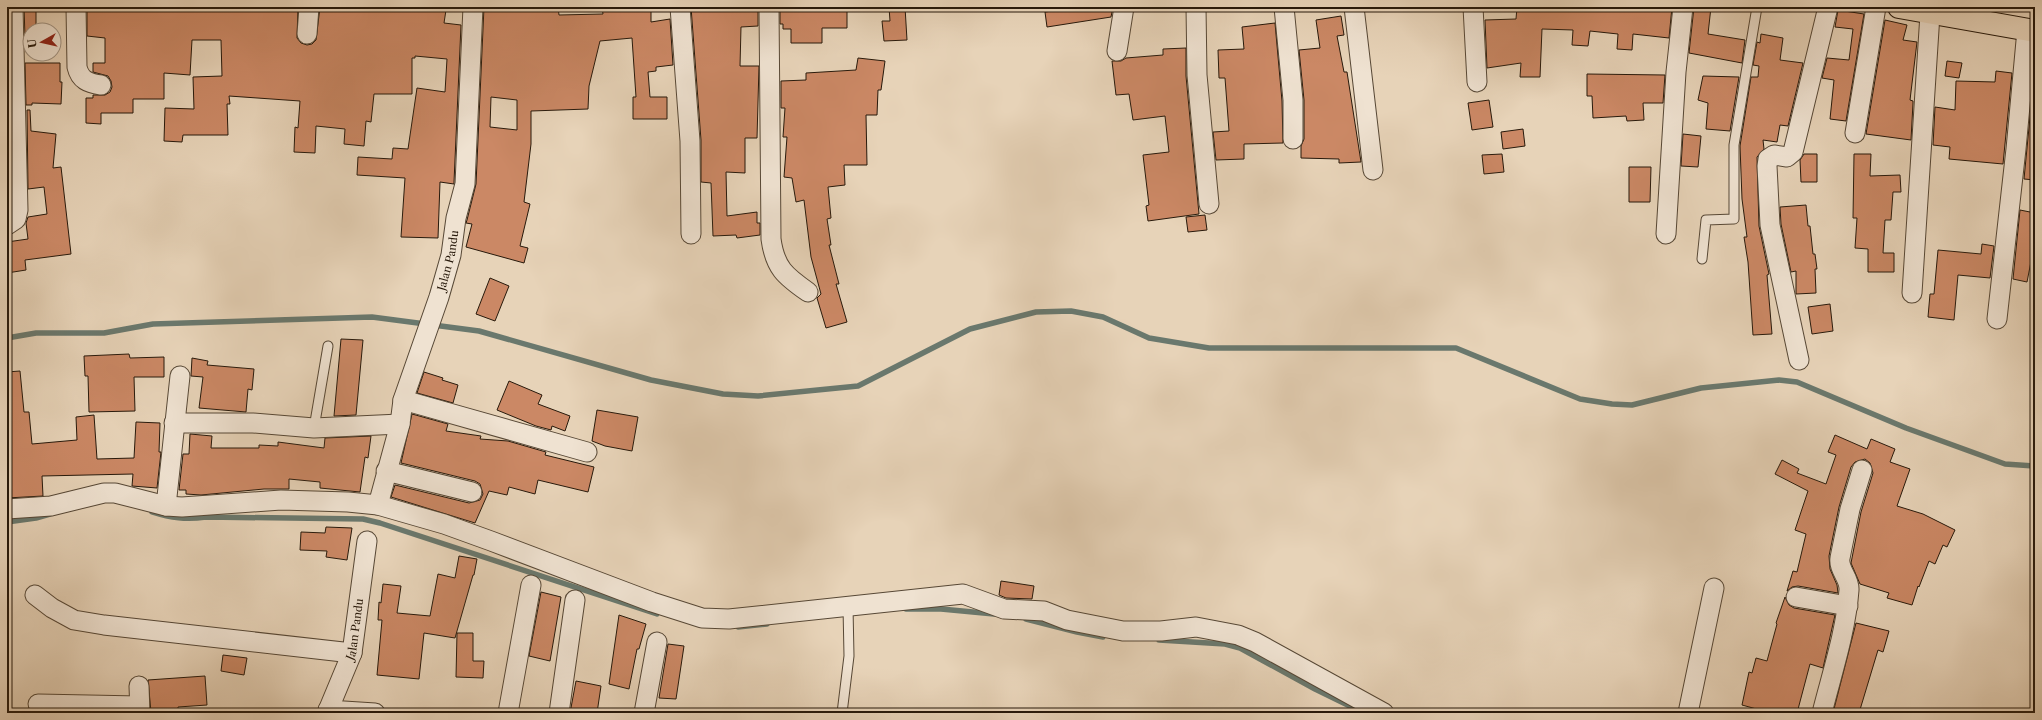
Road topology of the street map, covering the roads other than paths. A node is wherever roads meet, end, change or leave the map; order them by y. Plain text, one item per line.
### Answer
1 (13, 7) edge
2 (76, 7) edge
3 (309, 7) edge
4 (473, 7) edge
5 (680, 7) edge
6 (769, 7) edge
7 (1124, 7) edge
8 (1196, 7) edge
9 (1284, 7) edge
10 (1354, 7) edge
11 (1474, 7) edge
12 (1683, 7) edge
13 (1757, 7) edge
14 (1828, 7) edge
15 (1876, 7) edge
16 (1899, 7) edge
17 (1930, 14) junction
18 (2031, 31) edge
19 (307, 34) dead end
20 (1117, 52) dead end
21 (1477, 82) dead end
22 (101, 84) dead end
23 (1855, 133) dead end
24 (1293, 139) dead end
25 (1373, 170) dead end
26 (1208, 204) dead end
27 (7, 225) edge
28 (691, 234) dead end
29 (1666, 234) dead end
30 (1702, 258) dead end
31 (808, 292) dead end
32 (1912, 293) dead end
33 (1997, 319) dead end
34 (328, 346) dead end
35 (1798, 360) dead end
36 (180, 376) dead end
37 (403, 400) junction
38 (174, 423) junction
39 (400, 424) junction
40 (314, 428) junction
41 (587, 452) dead end
42 (1862, 470) dead end
43 (386, 471) junction
44 (472, 492) dead end
45 (378, 505) junction
46 (166, 506) junction
47 (7, 509) edge
48 (367, 541) dead end
49 (531, 585) dead end
50 (1714, 588) dead end
51 (35, 595) dead end
52 (1796, 597) dead end
53 (575, 600) dead end
54 (1848, 606) junction
55 (848, 609) junction
56 (657, 642) dead end
57 (352, 653) junction
58 (139, 686) dead end
59 (38, 704) dead end
60 (139, 709) edge
61 (327, 711) edge
62 (375, 713) edge
63 (508, 713) edge
64 (559, 713) edge
65 (644, 713) edge
66 (842, 713) edge
67 (1384, 713) edge
68 (1688, 713) edge
69 (1822, 713) edge

1 - 27 street
2 - 22 street
3 - 19 street
4 - 37 street, Jalan Pandu
5 - 28 street
6 - 31 street
7 - 20 street
8 - 26 street
9 - 24 street
10 - 25 street
11 - 21 street
12 - 29 street
13 - 30 lane
14 - 35 street
15 - 23 street
16 - 17 main road
17 - 18 main road
17 - 32 street
18 - 33 street
34 - 40 lane
36 - 38 street
37 - 39 street, Jalan Pandu
37 - 41 street
38 - 40 street
38 - 46 street
39 - 40 street
39 - 43 street, Jalan Pandu
42 - 54 street
43 - 44 street
43 - 45 street, Jalan Pandu
45 - 46 street
45 - 55 street
46 - 47 street
48 - 57 street, Jalan Pandu
49 - 63 street
50 - 68 street
51 - 57 street
52 - 54 street
53 - 64 street
54 - 69 street
55 - 66 lane
55 - 67 street
56 - 65 street
57 - 61 street, Jalan Pandu
58 - 60 street
59 - 60 street
61 - 62 street

